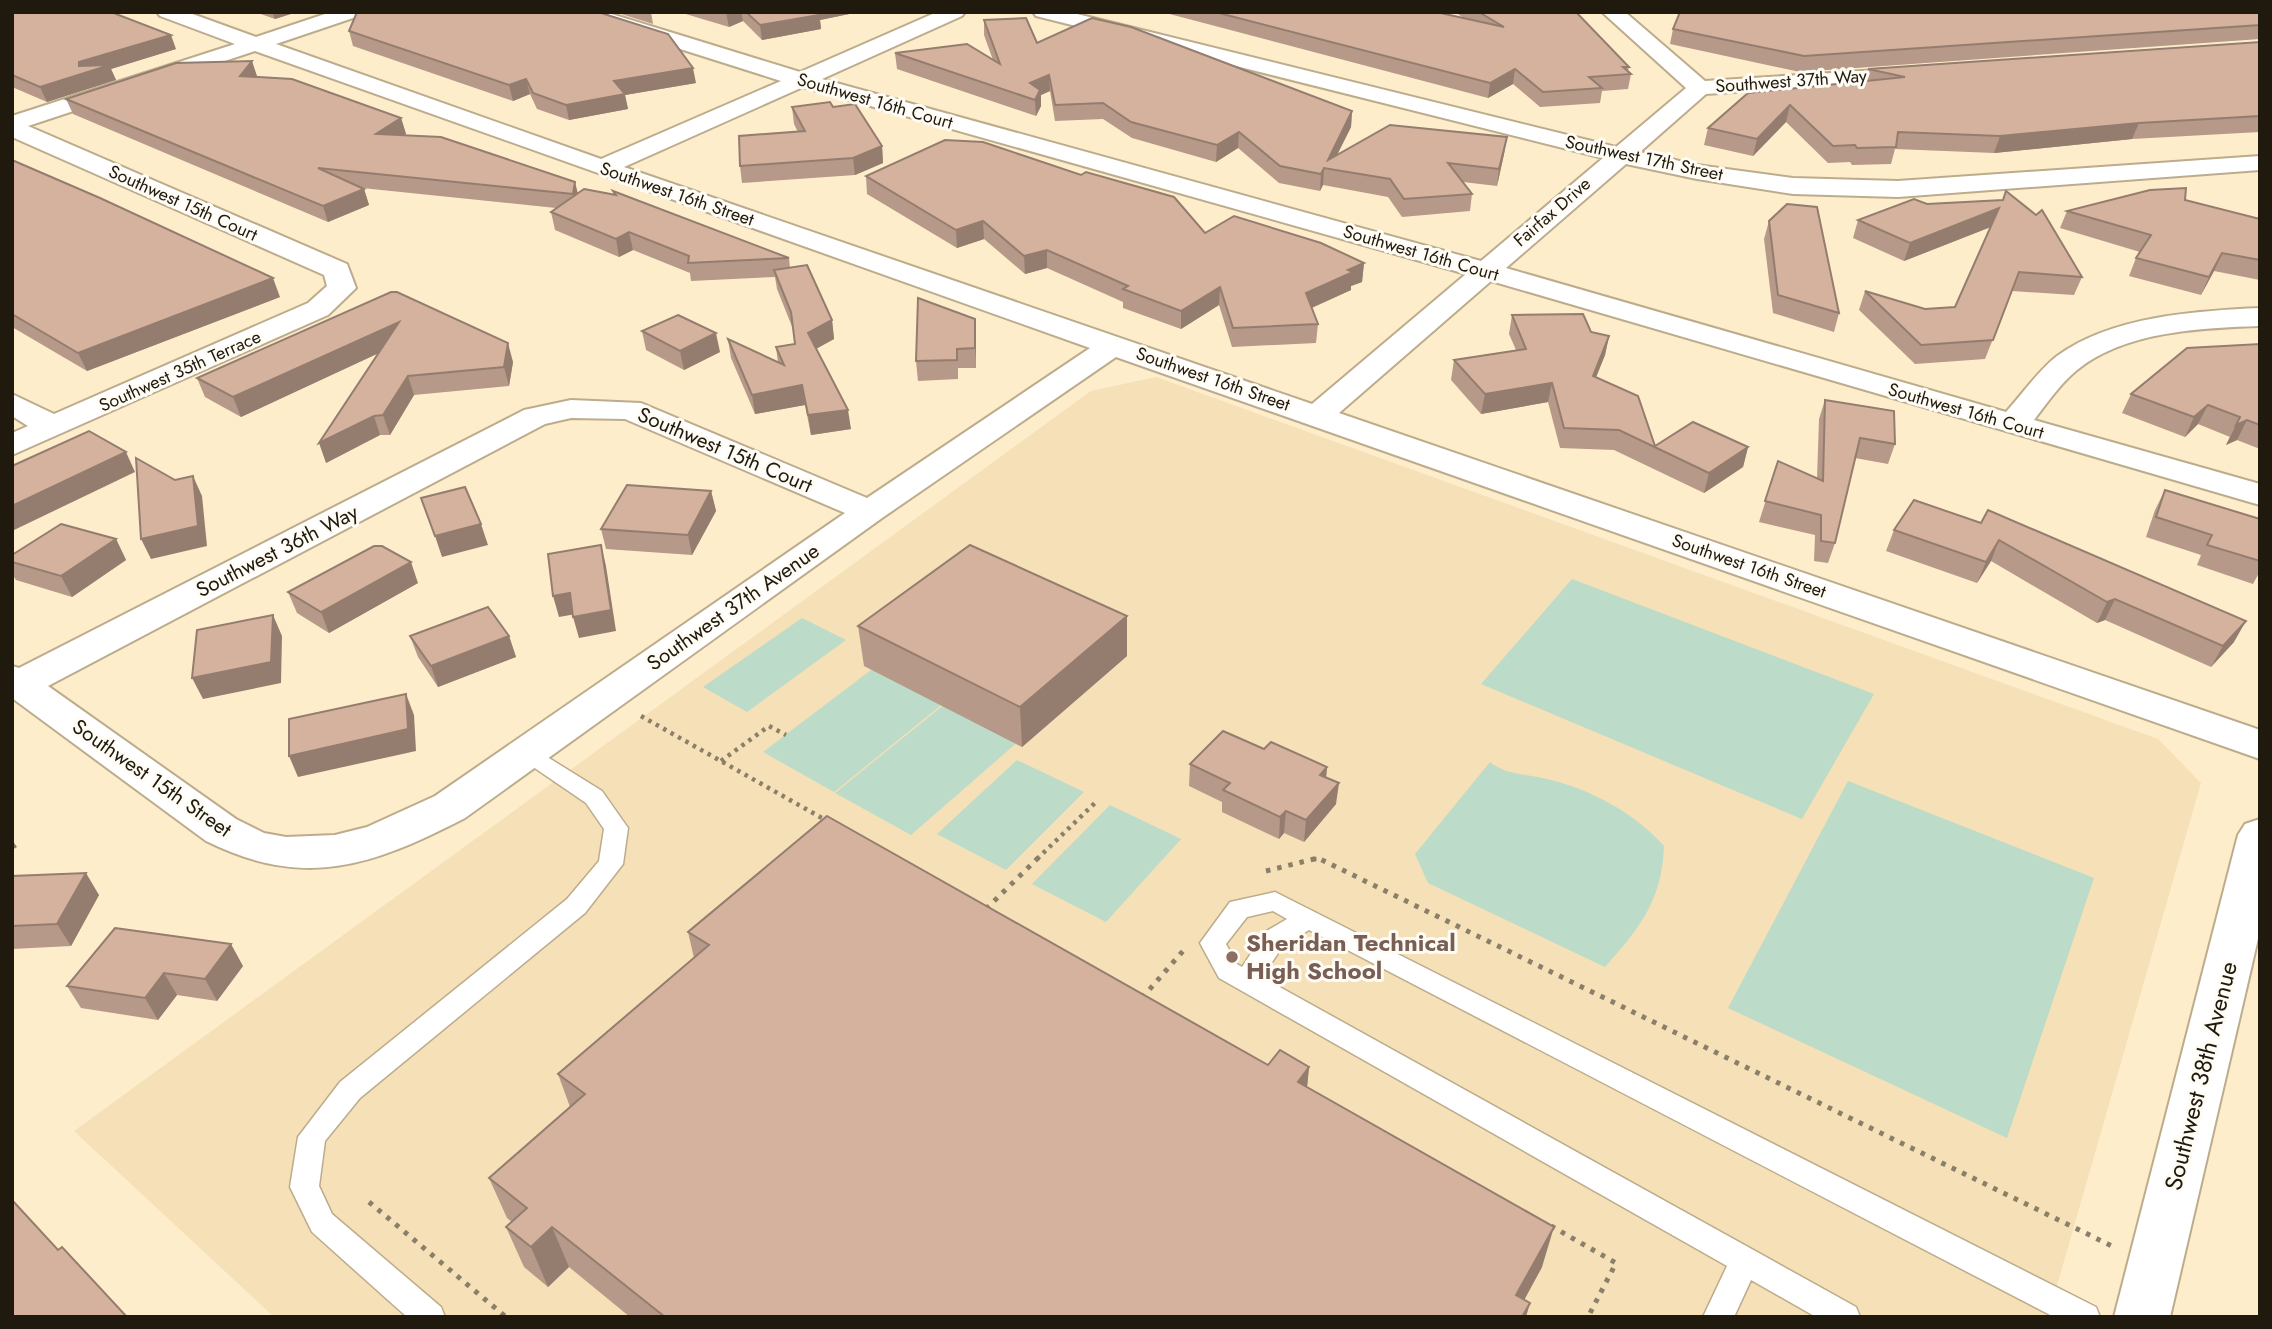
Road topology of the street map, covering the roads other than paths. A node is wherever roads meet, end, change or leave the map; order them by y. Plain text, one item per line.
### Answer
1 (167, 12) edge
2 (352, 12) edge
3 (583, 12) edge
4 (955, 12) edge
5 (1043, 12) edge
6 (1612, 12) edge
7 (257, 43) junction
8 (1946, 70) edge
9 (801, 80) junction
10 (1700, 88) junction
11 (12, 126) edge
12 (1619, 155) junction
13 (2260, 163) edge
14 (602, 168) junction
15 (1485, 271) junction
16 (342, 288) joint
17 (2260, 317) edge
18 (1114, 345) junction
19 (12, 403) edge
20 (1318, 415) junction
21 (535, 417) joint
22 (2012, 425) junction
23 (53, 427) junction
24 (12, 445) edge
25 (2260, 495) edge
26 (870, 511) junction
27 (16, 681) edge
28 (2260, 745) edge
29 (528, 753) junction
30 (2260, 835) edge
31 (343, 850) joint
32 (1308, 918) junction
33 (1266, 992) junction
34 (1745, 1260) junction
35 (430, 1317) edge
36 (1718, 1317) edge
37 (1845, 1317) edge
38 (2085, 1317) edge
39 (2142, 1317) edge

1 - 7 street, Southwest 16th Street
2 - 7 street
3 - 9 street, Southwest 16th Court
4 - 9 street
5 - 12 street, Southwest 17th Street
6 - 10 street
7 - 11 street
7 - 14 street, Southwest 16th Street
8 - 10 street, Southwest 37th Way
9 - 14 street
9 - 15 street, Southwest 16th Court
10 - 12 street, Fairfax Drive
11 - 16 street, Southwest 15th Court
12 - 13 street, Southwest 17th Street
12 - 15 street, Fairfax Drive
14 - 18 street, Southwest 16th Street
15 - 20 street, Fairfax Drive
15 - 22 street, Southwest 16th Court
16 - 23 street, Southwest 35th Terrace
17 - 22 street
18 - 20 street, Southwest 16th Street
18 - 26 street, Southwest 37th Avenue
19 - 23 street
20 - 28 street, Southwest 16th Street
21 - 26 street, Southwest 15th Court
21 - 27 street, Southwest 36th Way
22 - 25 street, Southwest 16th Court
23 - 24 street, Southwest 35th Terrace
26 - 29 street, Southwest 37th Avenue
27 - 31 street, Southwest 15th Street
29 - 31 street, Southwest 37th Avenue
29 - 35 lane
30 - 39 street, Southwest 38th Avenue
32 - 33 lane
32 - 33 lane
32 - 38 lane
33 - 34 lane
34 - 36 lane
34 - 37 lane

